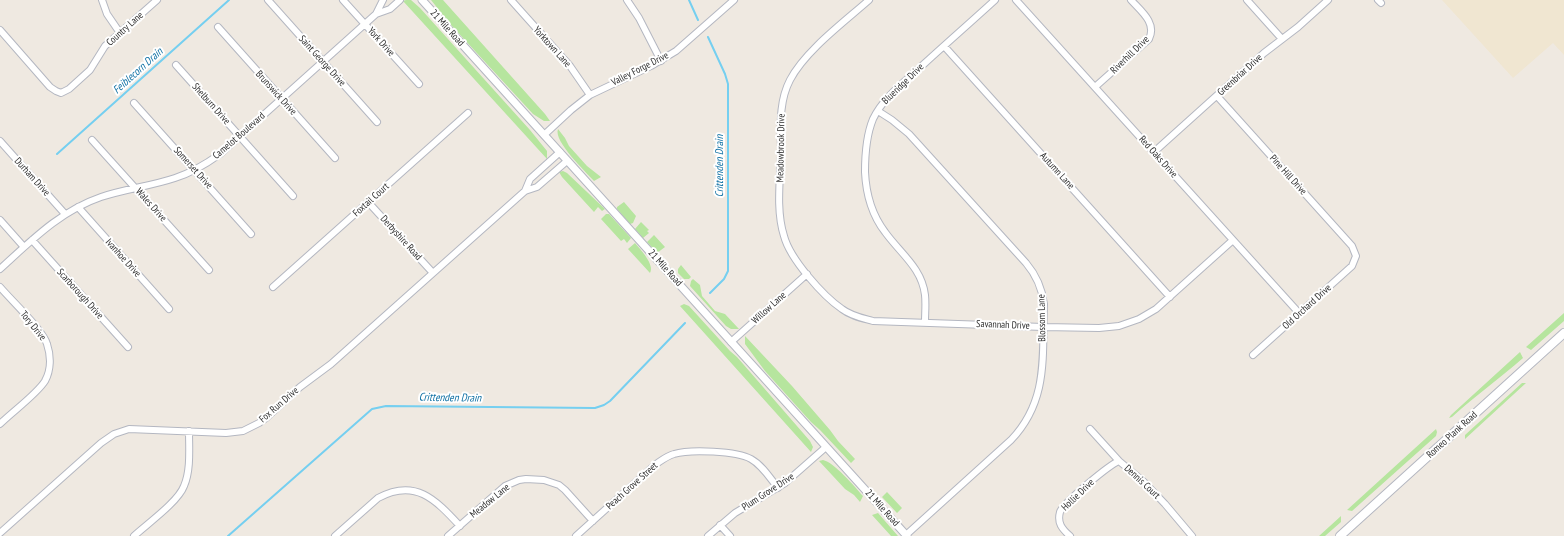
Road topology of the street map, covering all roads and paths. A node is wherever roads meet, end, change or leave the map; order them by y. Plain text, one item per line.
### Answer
1 (102, 0) edge
2 (157, 0) edge
3 (268, 0) edge
4 (343, 0) edge
5 (383, 0) edge
6 (400, 0) edge
7 (422, 0) edge
8 (511, 0) edge
9 (627, 0) edge
10 (734, 0) edge
11 (869, 0) edge
12 (995, 0) edge
13 (1016, 0) edge
14 (1131, 0) edge
15 (1247, 0) edge
16 (1328, 0) edge
17 (376, 14) junction
18 (364, 24) junction
19 (218, 28) dead end
20 (0, 30) edge
21 (120, 33) junction
22 (1282, 39) junction
23 (944, 46) junction
24 (322, 61) junction
25 (661, 61) junction
26 (176, 65) dead end
27 (419, 84) dead end
28 (1095, 87) junction
29 (590, 95) junction
30 (1217, 96) junction
31 (281, 98) junction
32 (134, 103) dead end
33 (878, 111) junction
34 (468, 113) dead end
35 (377, 122) dead end
36 (544, 135) junction
37 (240, 136) junction
38 (92, 140) dead end
39 (0, 141) edge
40 (560, 152) junction
41 (1154, 152) junction
42 (335, 158) dead end
43 (567, 161) junction
44 (195, 170) junction
45 (136, 188) junction
46 (525, 191) junction
47 (293, 196) dead end
48 (368, 202) junction
49 (78, 207) junction
50 (65, 214) junction
51 (0, 220) edge
52 (252, 234) dead end
53 (32, 240) junction
54 (1233, 240) junction
55 (24, 247) junction
56 (1356, 256) joint
57 (0, 269) edge
58 (209, 270) dead end
59 (433, 273) junction
60 (807, 274) junction
61 (273, 287) dead end
62 (0, 288) edge
63 (1170, 297) junction
64 (169, 309) dead end
65 (1299, 313) junction
66 (925, 322) junction
67 (1043, 327) junction
68 (1564, 334) edge
69 (731, 342) junction
70 (128, 347) dead end
71 (1253, 355) dead end
72 (0, 424) edge
73 (1090, 429) dead end
74 (189, 431) junction
75 (826, 447) junction
76 (1119, 461) junction
77 (778, 488) junction
78 (593, 521) junction
79 (720, 525) junction
80 (460, 526) junction
81 (0, 533) edge
82 (907, 535) edge
83 (134, 536) edge
84 (334, 536) edge
85 (448, 536) edge
86 (576, 536) edge
87 (708, 536) edge
88 (730, 536) edge
89 (1070, 536) edge
90 (1192, 536) edge
91 (1340, 536) edge

1 - 21 street
2 - 21 street, Country Lane
3 - 24 street, Saint George Drive
4 - 18 street, York Drive
5 - 17 street, Camelot Boulevard
6 - 17 street, Camelot Boulevard
7 - 36 street, 21 Mile Road
8 - 29 street, Yorktown Lane
9 - 25 street
10 - 25 street, Valley Forge Drive
11 - 60 street, Meadowbrook Drive
12 - 23 street, Blueridge Drive
13 - 28 street, Red Oaks Drive
14 - 28 street, Riverhill Drive
15 - 22 street
16 - 22 street, Greenbriar Drive
17 - 18 street, Camelot Boulevard
18 - 24 street, Camelot Boulevard
18 - 27 street, York Drive
19 - 31 street, Brunswick Drive
20 - 21 street, Country Lane
22 - 30 street, Greenbriar Drive
23 - 33 street, Blueridge Drive
23 - 63 street, Autumn Lane
24 - 31 street, Camelot Boulevard
24 - 35 street, Saint George Drive
25 - 29 street, Valley Forge Drive
26 - 37 street, Shelburn Drive
28 - 41 street, Red Oaks Drive
29 - 36 street, Valley Forge Drive
30 - 41 street, Greenbriar Drive
30 - 56 street, Pine Hill Drive
31 - 37 street, Camelot Boulevard
31 - 42 street, Brunswick Drive
32 - 44 street, Somerset Drive
33 - 66 street, Blueridge Drive
33 - 67 street, Blossom Lane
34 - 48 street, Foxtail Court
36 - 40 street, 21 Mile Road
37 - 44 street, Camelot Boulevard
37 - 47 street, Shelburn Drive
38 - 45 street, Wales Drive
39 - 50 street, Durham Drive
40 - 43 street, 21 Mile Road
40 - 46 street, Fox Run Drive
41 - 54 street, Red Oaks Drive
43 - 46 street, Fox Run Drive
43 - 69 street, 21 Mile Road
44 - 45 street, Camelot Boulevard
44 - 52 street, Somerset Drive
45 - 49 street, Camelot Boulevard
45 - 58 street, Wales Drive
46 - 59 street, Fox Run Drive
48 - 59 street, Derbyshire Road
48 - 61 street, Foxtail Court
49 - 50 street, Camelot Boulevard
49 - 64 street, Ivanhoe Drive
50 - 53 street, Camelot Boulevard
51 - 55 street
53 - 55 street, Camelot Boulevard
53 - 70 street, Scarborough Drive
54 - 63 street, Savannah Drive
54 - 65 street, Red Oaks Drive
55 - 57 street, Camelot Boulevard
56 - 65 street, Old Orchard Drive
59 - 74 street, Fox Run Drive
60 - 66 street, Savannah Drive
60 - 69 street, Willow Lane
62 - 72 street, Tory Drive
63 - 67 street, Savannah Drive
65 - 71 street, Old Orchard Drive
66 - 67 street, Savannah Drive
67 - 82 street, Blossom Lane
68 - 91 main road, Romeo Plank Road
69 - 75 street, 21 Mile Road
73 - 76 street, Dennis Court
74 - 81 street, Fox Run Drive
74 - 83 street
75 - 77 street, Plum Grove Drive
75 - 82 street, 21 Mile Road
76 - 89 street, Hollie Drive
76 - 90 street, Dennis Court
77 - 78 street, Peach Grove Street
77 - 79 street, Plum Grove Drive
78 - 80 street, Meadow Lane
78 - 86 street, Peach Grove Street
79 - 87 street, Plum Grove Drive
79 - 88 street
80 - 84 street
80 - 85 street, Meadow Lane

